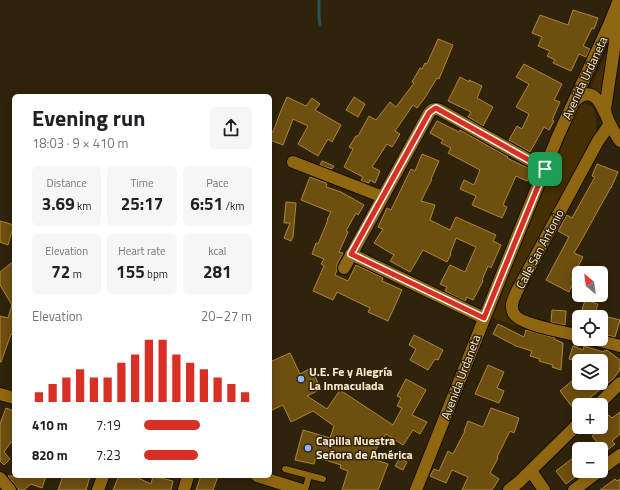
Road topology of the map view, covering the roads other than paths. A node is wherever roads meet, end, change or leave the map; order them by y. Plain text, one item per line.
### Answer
1 (619, 0) edge
2 (574, 101) junction
3 (605, 112) junction
4 (610, 124) junction
5 (620, 141) edge
6 (292, 162) dead end
7 (545, 169) junction
8 (383, 197) junction
9 (351, 254) junction
10 (344, 268) dead end
11 (484, 318) junction
12 (572, 334) edge
13 (608, 343) edge
14 (620, 346) edge
15 (620, 383) edge
16 (0, 394) edge
17 (12, 397) edge
18 (605, 398) edge
19 (572, 430) edge
20 (620, 455) edge
21 (608, 464) edge
22 (285, 469) dead end
23 (531, 471) junction
24 (309, 476) junction
25 (0, 478) edge
26 (101, 478) edge
27 (187, 478) edge
28 (260, 478) edge
29 (590, 478) edge
30 (323, 479) dead end
31 (270, 485) edge
32 (10, 490) edge
33 (98, 490) edge
34 (184, 490) edge
35 (302, 490) edge
36 (305, 490) edge
37 (416, 490) edge
38 (509, 490) edge
39 (544, 490) edge
40 (574, 490) edge

1 - 2 street, Avenida Urdaneta
1 - 3 street
2 - 3 street
2 - 7 street, Avenida Urdaneta
3 - 4 street
4 - 5 street
4 - 12 street, Calle San Antonio
6 - 8 street
7 - 8 street
7 - 11 street, Avenida Urdaneta
8 - 9 street
9 - 10 street
9 - 11 street
11 - 37 street, Avenida Urdaneta
13 - 14 street
15 - 18 street
16 - 17 street
19 - 23 street
20 - 21 street
22 - 24 lane
23 - 38 street
23 - 39 street
24 - 30 lane
24 - 36 lane
25 - 32 street
26 - 33 street
27 - 34 street
28 - 31 street
29 - 40 street
31 - 35 street

